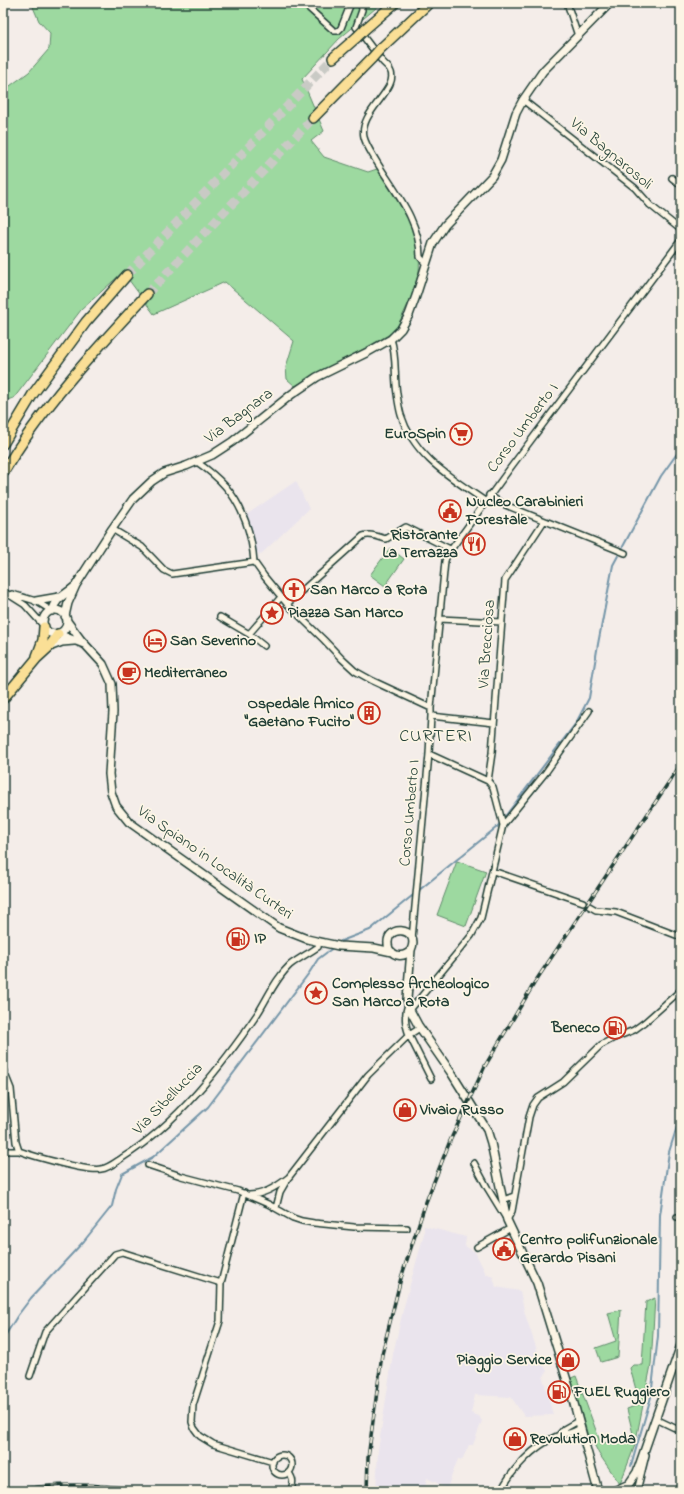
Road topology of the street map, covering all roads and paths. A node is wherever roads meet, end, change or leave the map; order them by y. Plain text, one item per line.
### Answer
1 (303, 3) edge
2 (351, 3) edge
3 (395, 3) edge
4 (429, 3) edge
5 (567, 3) edge
6 (610, 3) edge
7 (362, 4) edge
8 (578, 36) junction
9 (333, 58) tunnel mouth
10 (523, 100) junction
11 (313, 118) tunnel mouth
12 (672, 178) dead end
13 (681, 185) edge
14 (681, 230) edge
15 (681, 240) edge
16 (426, 264) junction
17 (127, 275) tunnel mouth
18 (147, 294) tunnel mouth
19 (391, 339) junction
20 (3, 444) edge
21 (197, 462) junction
22 (3, 473) edge
23 (489, 495) junction
24 (486, 501) junction
25 (544, 521) junction
26 (112, 529) junction
27 (450, 549) junction
28 (625, 552) dead end
29 (254, 562) junction
30 (76, 585) junction
31 (4, 591) edge
32 (59, 597) junction
33 (281, 597) junction
34 (36, 601) junction
35 (287, 604) junction
36 (52, 611) junction
37 (220, 617) dead end
38 (66, 619) junction
39 (439, 619) junction
40 (502, 622) junction
41 (44, 626) junction
42 (58, 634) junction
43 (249, 634) junction
44 (76, 641) junction
45 (87, 646) junction
46 (264, 646) dead end
47 (49, 647) junction
48 (37, 658) junction
49 (3, 699) edge
50 (431, 708) junction
51 (589, 711) dead end
52 (432, 716) junction
53 (494, 723) junction
54 (429, 754) junction
55 (488, 781) junction
56 (503, 824) junction
57 (492, 871) junction
58 (583, 902) dead end
59 (589, 906) dead end
60 (414, 922) junction
61 (404, 931) junction
62 (681, 937) edge
63 (412, 939) junction
64 (388, 940) junction
65 (320, 942) junction
66 (374, 948) junction
67 (411, 950) junction
68 (392, 952) junction
69 (400, 956) junction
70 (410, 968) junction
71 (681, 990) edge
72 (409, 1007) junction
73 (420, 1028) junction
74 (409, 1035) junction
75 (3, 1069) edge
76 (431, 1079) dead end
77 (3, 1151) edge
78 (19, 1151) junction
79 (474, 1162) dead end
80 (148, 1165) dead end
81 (289, 1177) junction
82 (246, 1194) junction
83 (514, 1196) junction
84 (503, 1200) junction
85 (276, 1208) junction
86 (507, 1220) junction
87 (406, 1228) dead end
88 (511, 1228) junction
89 (477, 1247) dead end
90 (221, 1283) junction
91 (681, 1346) edge
92 (681, 1366) edge
93 (672, 1370) junction
94 (30, 1376) dead end
95 (656, 1419) junction
96 (579, 1425) junction
97 (681, 1431) edge
98 (558, 1436) junction
99 (649, 1439) junction
100 (273, 1462) junction
101 (289, 1473) junction
102 (632, 1482) junction
103 (597, 1488) edge
104 (291, 1491) edge
105 (501, 1491) edge
106 (604, 1491) edge
107 (614, 1491) edge
108 (624, 1491) edge
109 (637, 1491) edge

1 - 2 street
3 - 9 highway, bridge
4 - 11 highway, bridge
5 - 8 street
6 - 8 main road, Via Bagnara
7 - 16 street
8 - 10 main road, Via Bagnara
10 - 14 street, Via Bagnarosoli
10 - 16 main road, Via Bagnara
12 - 13 street
15 - 23 street, Corso Umberto I
16 - 19 main road, Via Bagnara
17 - 20 highway
18 - 22 highway
19 - 21 main road, Via Bagnara
19 - 24 street
21 - 26 main road, Via Bagnara
21 - 29 street
23 - 24 street, Corso Umberto I
23 - 25 street
24 - 27 street, Corso Umberto I
25 - 28 street
25 - 40 street, Via Brecciosa
26 - 29 street
26 - 30 main road, Via Bagnara
27 - 35 street
27 - 39 street, Corso Umberto I
29 - 33 street
30 - 32 main road, Via Bagnara
30 - 38 main road, Via Bagnara
31 - 34 street
31 - 41 street
32 - 34 main road
32 - 36 main road, Via Bagnara
33 - 35 street
33 - 43 street
34 - 36 street
35 - 50 street
36 - 38 main road
36 - 41 main road
37 - 43 street
38 - 42 main road
38 - 45 main road, Via Spiano in Località Curteri
39 - 40 street
39 - 50 street, Corso Umberto I
40 - 53 street, Via Brecciosa
41 - 42 main road
41 - 48 highway
42 - 44 main road, Via Spiano in Località Curteri
42 - 47 highway
43 - 46 street
44 - 45 main road, Via Spiano in Località Curteri
44 - 47 main road
45 - 65 main road, Via Spiano in Località Curteri
47 - 48 highway
48 - 49 highway
50 - 52 street, Corso Umberto I
51 - 56 street
52 - 53 street
52 - 54 street, Corso Umberto I
53 - 55 street, Via Brecciosa
54 - 55 street
54 - 60 street, Corso Umberto I
55 - 56 street
56 - 57 street
57 - 58 street
57 - 72 street
59 - 62 street
60 - 61 street
60 - 63 street, Corso Umberto I
61 - 63 main road
61 - 64 main road
63 - 67 main road
64 - 66 main road
64 - 68 main road
65 - 66 main road, Via Spiano in Località Curteri
65 - 78 street, Via Sibelluccia
66 - 68 main road, Via Spiano in Località Curteri
67 - 69 main road
67 - 70 main road
68 - 69 main road
69 - 70 main road
70 - 72 main road
71 - 83 street
72 - 73 main road
72 - 74 street
73 - 74 street
73 - 84 main road
74 - 76 street
74 - 81 street
75 - 78 street
77 - 78 street, Via Sibelluccia
79 - 86 street
80 - 82 street
81 - 82 street
81 - 85 street
82 - 85 street
82 - 90 street
83 - 84 street
83 - 86 street
84 - 86 main road
85 - 87 street
86 - 88 main road
88 - 89 street
88 - 96 main road
90 - 94 street
90 - 100 street
91 - 93 main road
92 - 93 street
93 - 95 main road
95 - 97 street
95 - 99 main road
96 - 98 street
96 - 98 street
96 - 103 main road
98 - 105 street
99 - 102 main road
99 - 109 street
100 - 101 street
100 - 101 street
101 - 104 street
102 - 107 main road
102 - 108 main road
103 - 106 main road

